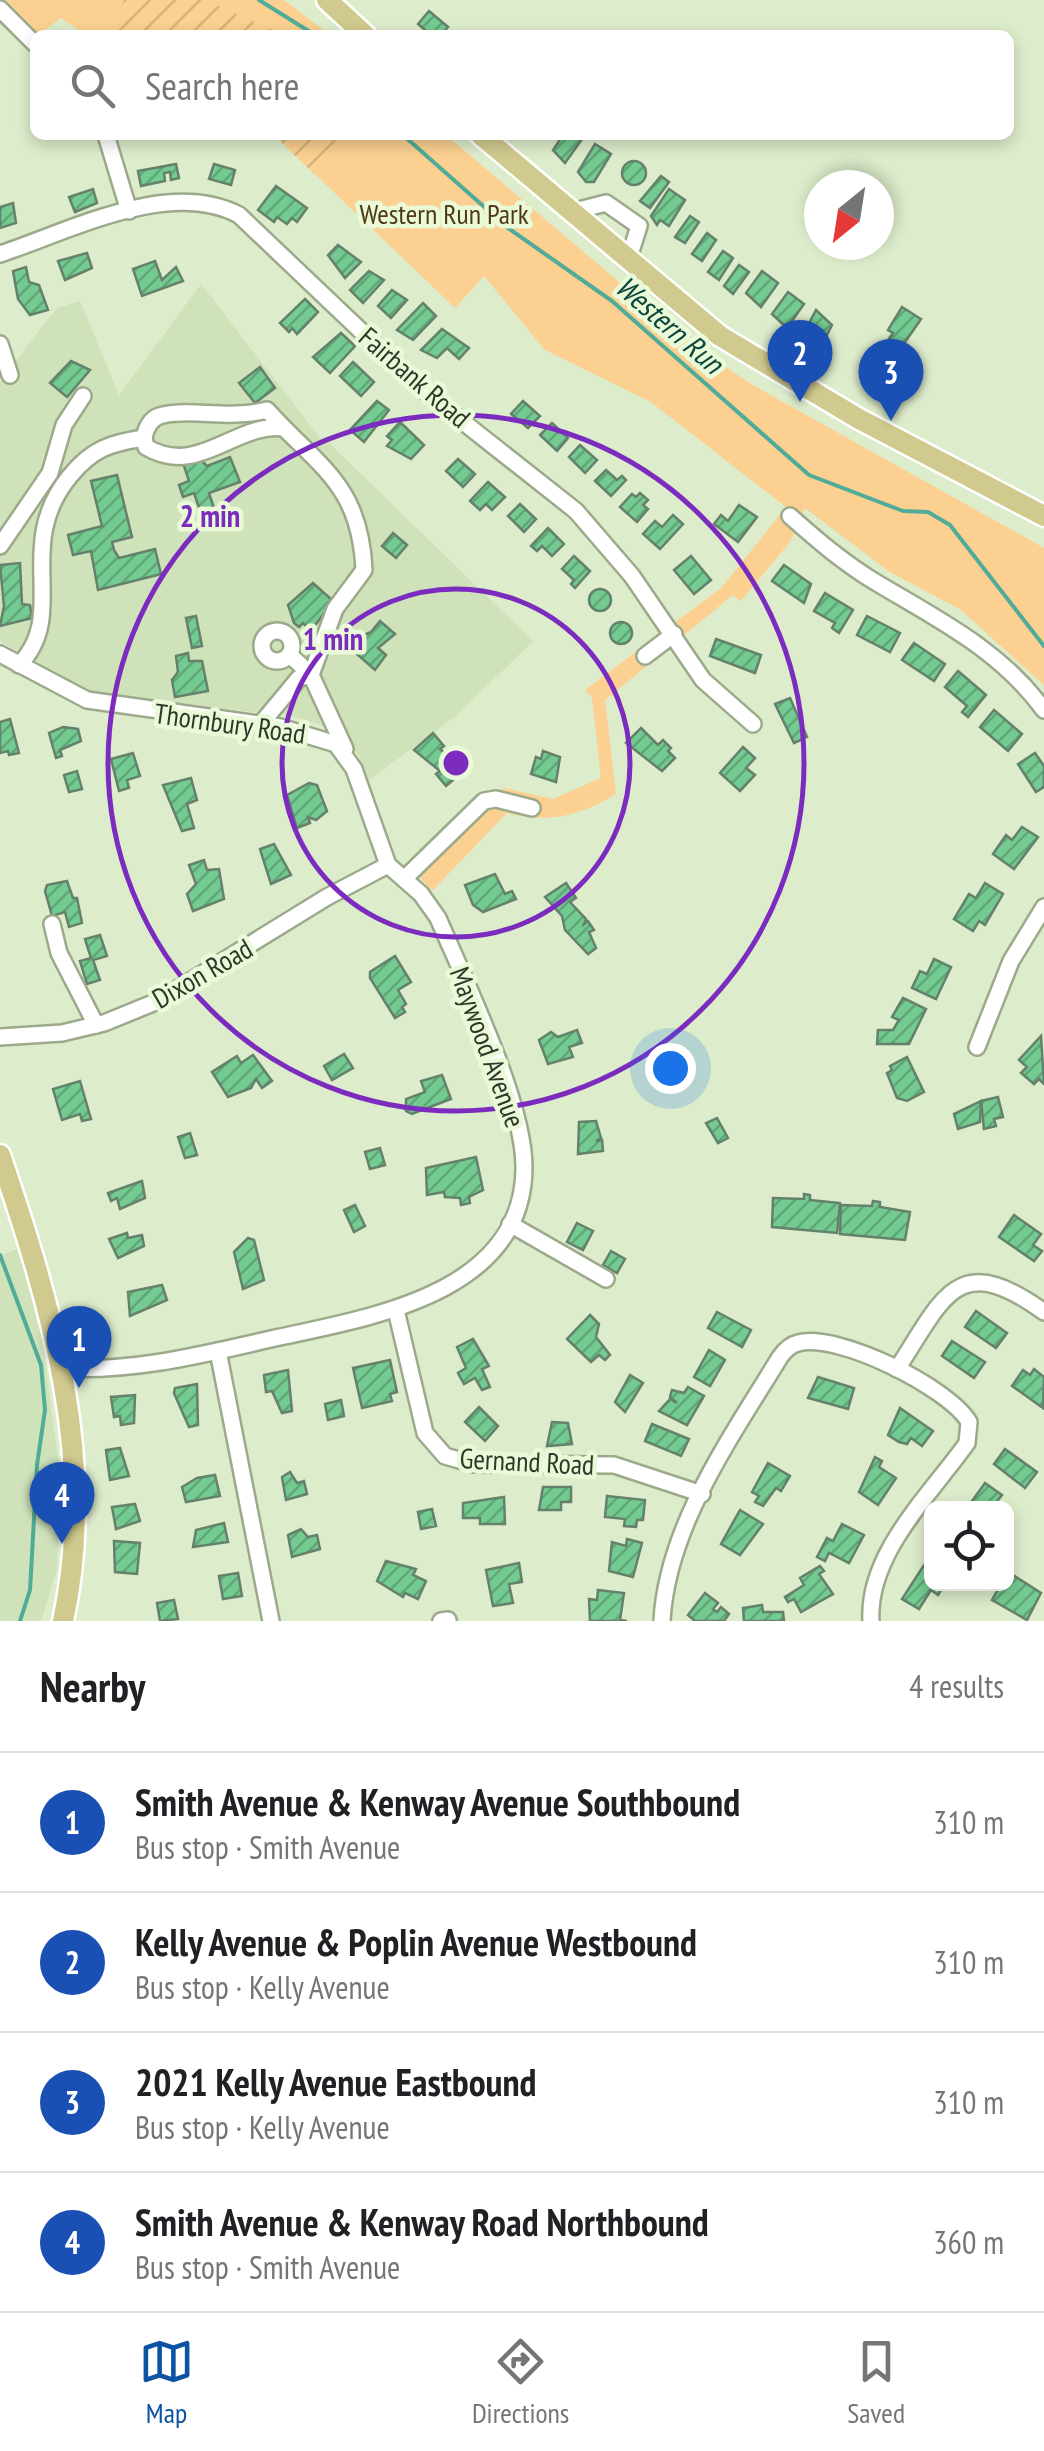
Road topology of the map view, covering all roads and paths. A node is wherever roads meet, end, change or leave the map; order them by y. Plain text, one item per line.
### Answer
1 (327, 0) edge
2 (0, 9) edge
3 (360, 30) edge
4 (30, 39) edge
5 (107, 140) edge
6 (487, 140) edge
7 (128, 211) junction
8 (571, 212) junction
9 (0, 254) edge
10 (628, 261) junction
11 (0, 344) edge
12 (10, 374) dead end
13 (84, 396) dead end
14 (284, 428) junction
15 (144, 438) junction
16 (790, 516) dead end
17 (1044, 516) edge
18 (0, 546) edge
19 (674, 634) junction
20 (0, 654) edge
21 (290, 655) dead end
22 (645, 656) dead end
23 (19, 665) junction
24 (310, 675) junction
25 (1044, 710) edge
26 (753, 724) dead end
27 (260, 725) junction
28 (347, 754) junction
29 (532, 808) dead end
30 (388, 866) junction
31 (405, 878) junction
32 (1044, 906) edge
33 (52, 924) dead end
34 (96, 1025) junction
35 (0, 1037) edge
36 (977, 1047) dead end
37 (0, 1155) edge
38 (510, 1224) junction
39 (606, 1278) dead end
40 (396, 1310) junction
41 (1044, 1312) edge
42 (218, 1351) junction
43 (62, 1368) junction
44 (897, 1369) junction
45 (702, 1494) junction
46 (62, 1621) edge
47 (271, 1621) edge
48 (662, 1621) edge
49 (872, 1621) edge

1 - 3 main road
2 - 4 street
5 - 7 street
6 - 8 main road
7 - 9 street, Fairbank Road
7 - 19 street, Fairbank Road
8 - 10 main road
8 - 10 street
10 - 17 main road
11 - 12 street
13 - 18 street
14 - 15 street
14 - 15 street
14 - 24 street
15 - 23 street
16 - 25 street
19 - 22 street
19 - 26 street, Fairbank Road
20 - 23 street, Thornbury Road
21 - 24 street
23 - 27 street, Thornbury Road
24 - 27 street
24 - 28 street
27 - 28 street, Thornbury Road
28 - 30 street
29 - 31 street
30 - 31 street, Maywood Avenue
30 - 34 street, Dixon Road
31 - 38 street, Maywood Avenue
32 - 36 street
33 - 34 street
34 - 35 street, Dixon Road
37 - 43 main road
38 - 39 street
38 - 40 street, Maywood Avenue
40 - 42 street, Maywood Avenue
40 - 45 street, Gernand Road
41 - 44 street
42 - 43 street, Maywood Avenue
42 - 47 street
43 - 46 main road
44 - 45 street
44 - 49 street
45 - 48 street

